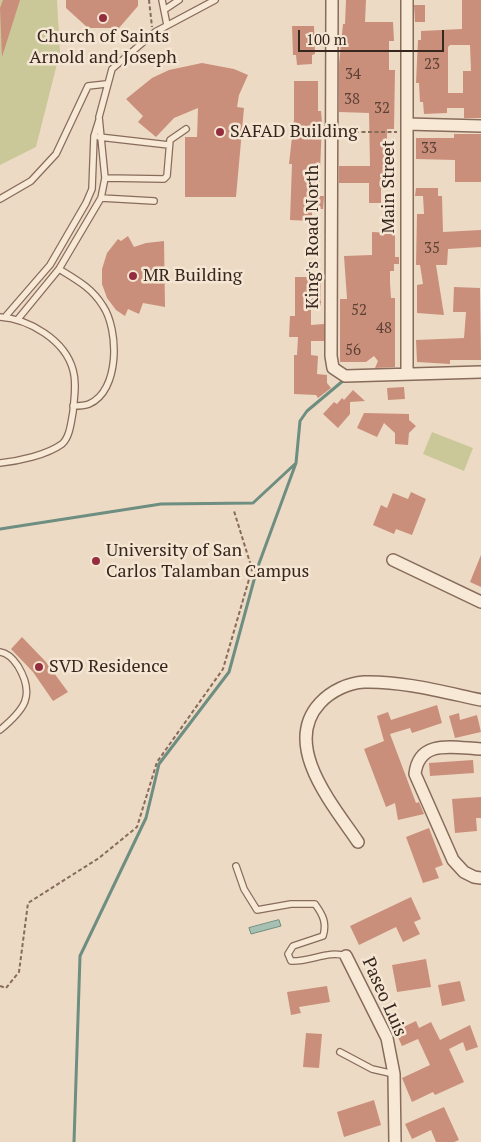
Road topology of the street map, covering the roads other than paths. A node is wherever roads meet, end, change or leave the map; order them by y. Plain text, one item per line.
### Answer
1 (162, 0) edge
2 (179, 0) edge
3 (215, 0) edge
4 (332, 0) edge
5 (407, 0) edge
6 (164, 10) junction
7 (167, 25) junction
8 (106, 84) junction
9 (99, 120) junction
10 (481, 126) edge
11 (407, 128) junction
12 (186, 129) dead end
13 (94, 136) junction
14 (103, 138) junction
15 (169, 145) junction
16 (106, 178) junction
17 (101, 198) junction
18 (0, 199) edge
19 (154, 201) dead end
20 (59, 269) junction
21 (2, 317) edge
22 (18, 319) junction
23 (481, 372) edge
24 (407, 374) junction
25 (73, 406) junction
26 (0, 463) edge
27 (393, 560) dead end
28 (481, 602) edge
29 (0, 652) edge
30 (481, 700) edge
31 (0, 730) edge
32 (481, 749) edge
33 (358, 842) dead end
34 (236, 866) dead end
35 (481, 878) edge
36 (346, 956) joint
37 (340, 1052) dead end
38 (394, 1074) junction
39 (395, 1142) edge

1 - 6 lane
2 - 6 lane
3 - 7 lane
4 - 24 street, King's Road North
5 - 11 street, Main Street
6 - 7 lane
7 - 8 lane
8 - 9 lane
8 - 18 lane
9 - 13 lane
9 - 14 lane
10 - 11 street
11 - 24 street, Main Street
12 - 15 lane
13 - 14 lane
13 - 21 lane
14 - 15 lane
14 - 16 lane
15 - 16 lane
16 - 17 lane
17 - 19 lane
17 - 20 lane
20 - 22 lane
20 - 25 lane
21 - 22 lane
22 - 25 lane
23 - 24 street
25 - 26 lane
27 - 28 street
29 - 31 lane
30 - 33 street
32 - 35 street
34 - 36 lane
36 - 38 street, Paseo Luis
37 - 38 lane
38 - 39 street, Paseo Luis

